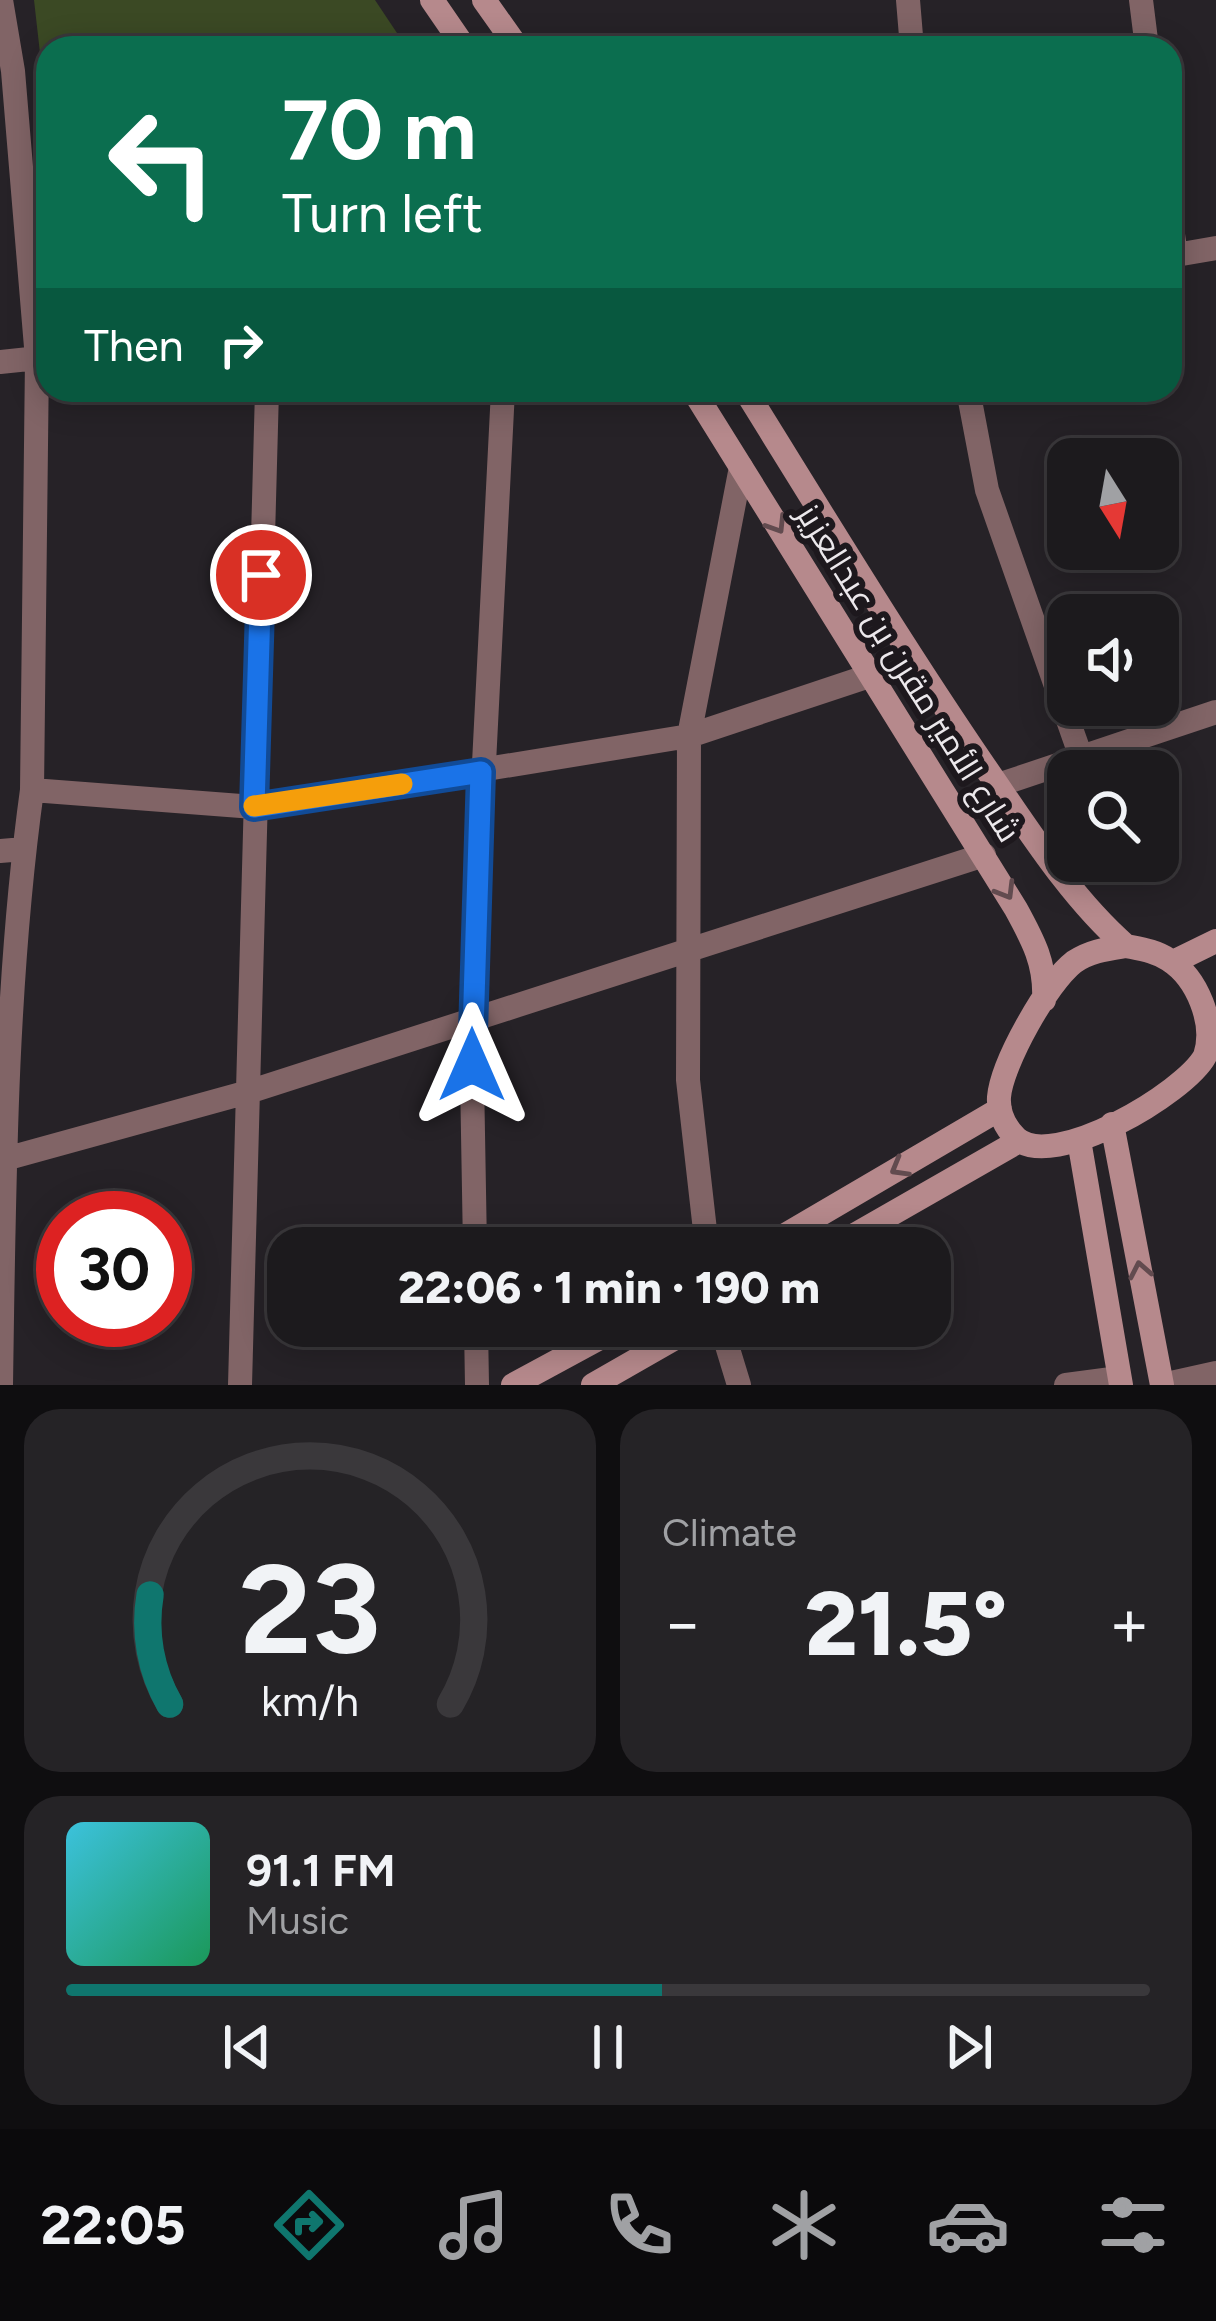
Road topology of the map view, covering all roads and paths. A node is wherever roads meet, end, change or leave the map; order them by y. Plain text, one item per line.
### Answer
1 (2, 0) edge
2 (432, 0) edge
3 (484, 0) edge
4 (908, 0) edge
5 (1141, 0) edge
6 (457, 36) edge
7 (510, 36) edge
8 (911, 36) edge
9 (1146, 36) edge
10 (6, 72) edge
11 (1216, 248) edge
12 (1182, 254) edge
13 (36, 310) edge
14 (36, 359) edge
15 (0, 362) edge
16 (41, 402) edge
17 (266, 402) edge
18 (502, 402) edge
19 (701, 402) edge
20 (752, 402) edge
21 (970, 402) edge
22 (742, 467) junction
23 (872, 675) junction
24 (1216, 712) edge
25 (689, 736) junction
26 (1078, 750) edge
27 (1104, 750) edge
28 (1047, 769) edge
29 (481, 772) junction
30 (998, 785) junction
31 (32, 790) junction
32 (254, 807) junction
33 (12, 850) edge
34 (984, 855) junction
35 (1216, 941) edge
36 (1126, 946) junction
37 (688, 947) junction
38 (1172, 962) junction
39 (1044, 1000) junction
40 (1211, 1012) edge
41 (471, 1019) junction
42 (1205, 1072) edge
43 (248, 1092) junction
44 (1000, 1109) junction
45 (1112, 1124) junction
46 (1019, 1141) junction
47 (1079, 1141) junction
48 (4, 1159) junction
49 (475, 1227) edge
50 (705, 1227) edge
51 (799, 1227) edge
52 (869, 1227) edge
53 (476, 1347) edge
54 (583, 1347) edge
55 (659, 1347) edge
56 (727, 1347) edge
57 (1216, 1373) edge
58 (1120, 1381) edge
59 (1, 1385) edge
60 (239, 1385) edge
61 (477, 1385) edge
62 (513, 1385) edge
63 (593, 1385) edge
64 (739, 1385) edge
65 (1066, 1385) edge
66 (1162, 1385) edge

1 - 10 street
2 - 6 street
3 - 7 street
4 - 8 street
5 - 9 street
10 - 13 street
11 - 12 street
14 - 15 street
16 - 31 street
17 - 32 street
18 - 29 street
19 - 22 street, شارع الأمير مقرن بن عبدالعزيز
20 - 30 street, شارع الأمير مقرن بن عبدالعزيز
21 - 26 street
22 -> 23 street, شارع الأمير مقرن بن عبدالعزيز
22 - 25 street
23 - 25 street
23 - 34 street, شارع الأمير مقرن بن عبدالعزيز
24 - 27 street
25 - 29 street
25 - 37 street
28 - 30 street
29 - 32 street
29 - 41 street
30 - 36 street, شارع الأمير مقرن بن عبدالعزيز
31 - 32 street
31 - 33 street
32 - 43 street
33 - 48 street
34 - 37 street
34 -> 39 street, شارع الأمير مقرن بن عبدالعزيز
35 - 38 street
36 - 38 street
36 - 39 street
37 - 41 street
37 - 50 street
38 - 40 street
39 - 44 street
40 - 42 street
41 - 43 street
41 - 49 street
42 - 45 street
43 - 48 street
43 - 60 street
44 - 46 street
44 -> 51 street
45 - 47 street
66 -> 45 street
46 - 47 street
46 - 52 street
47 - 58 street
48 - 59 street
53 - 61 street
54 - 62 street
55 - 63 street
56 - 64 street
57 - 66 street
58 - 65 street

